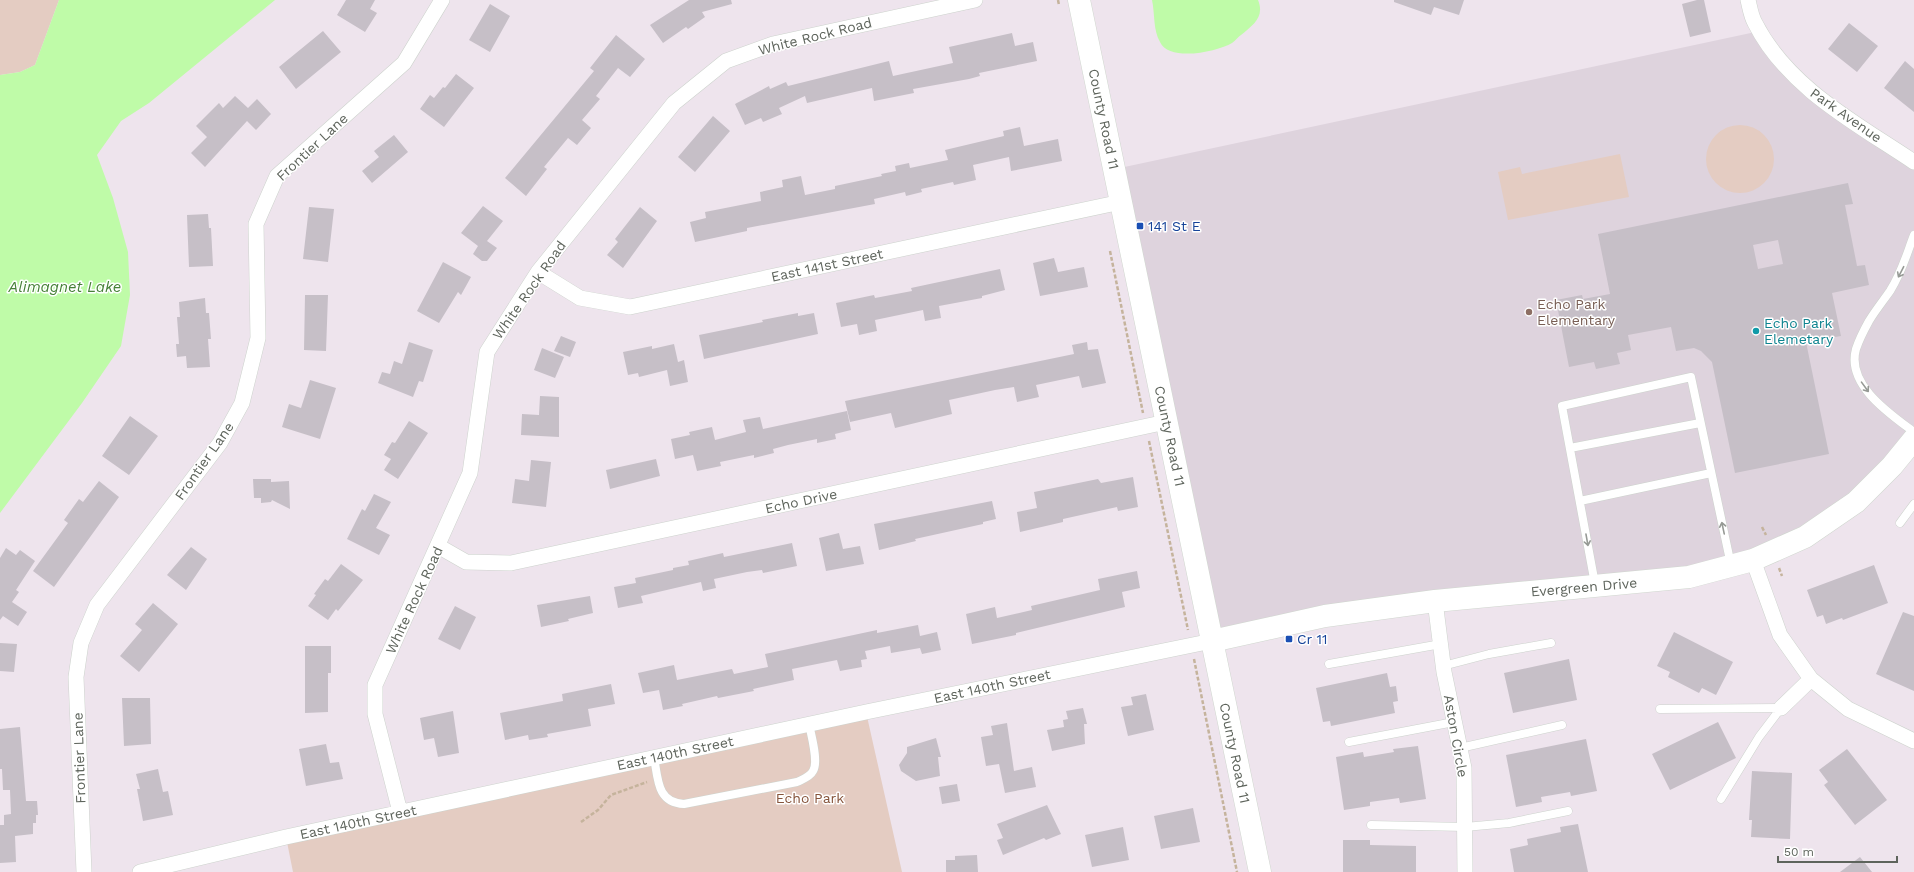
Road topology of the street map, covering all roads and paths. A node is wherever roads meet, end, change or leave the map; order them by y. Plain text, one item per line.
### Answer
1 (442, 0) edge
2 (975, 0) edge
3 (1079, 0) edge
4 (1748, 0) edge
5 (1914, 162) edge
6 (1121, 202) junction
7 (1914, 235) edge
8 (538, 272) junction
9 (1166, 422) junction
10 (1700, 423) junction
11 (1914, 432) edge
12 (1914, 439) edge
13 (1570, 448) junction
14 (1710, 473) junction
15 (1580, 501) junction
16 (1914, 504) edge
17 (1900, 523) dead end
18 (438, 546) junction
19 (1753, 560) junction
20 (1731, 566) junction
21 (1595, 585) junction
22 (1435, 601) junction
23 (1212, 641) junction
24 (1552, 643) dead end
25 (1441, 644) junction
26 (1329, 664) dead end
27 (1443, 666) junction
28 (1811, 679) junction
29 (1781, 708) junction
30 (1660, 709) dead end
31 (1454, 722) junction
32 (809, 724) junction
33 (1562, 725) dead end
34 (1914, 741) edge
35 (1349, 742) dead end
36 (1460, 748) junction
37 (654, 757) junction
38 (653, 780) dead end
39 (1721, 799) dead end
40 (1568, 811) dead end
41 (400, 812) junction
42 (581, 822) dead end
43 (1371, 825) dead end
44 (1465, 827) junction
45 (84, 872) edge
46 (140, 872) edge
47 (1260, 872) edge
48 (1465, 872) edge

1 - 45 street, Frontier Lane
2 - 8 street, White Rock Road
3 - 6 street, County Road 11
4 - 5 street, Park Avenue
6 - 8 street, East 141st Street
6 - 9 street, County Road 11
7 -> 11 lane
8 - 18 street, White Rock Road
9 - 18 street, Echo Drive
9 - 23 street, County Road 11
10 - 13 lane
10 - 13 lane
10 - 14 lane
12 - 19 street, Evergreen Drive
13 - 15 lane
14 - 15 lane
20 -> 14 lane
15 -> 21 lane
16 - 17 lane
18 - 41 street, White Rock Road
19 - 20 street, Evergreen Drive
19 - 28 street
20 - 21 street, Evergreen Drive
21 - 22 street, Evergreen Drive
22 - 23 street, Evergreen Drive
22 - 25 street, Aston Circle
23 - 32 street, East 140th Street
23 - 47 street, County Road 11
24 - 27 lane
25 - 26 lane
25 - 27 street, Aston Circle
27 - 31 street, Aston Circle
28 - 29 street
28 - 34 street
29 - 30 lane
29 - 39 lane
31 - 35 lane
31 - 36 street, Aston Circle
32 - 37 street, East 140th Street
32 - 37 lane
33 - 36 lane
36 - 44 street, Aston Circle
37 - 41 street, East 140th Street
38 - 42 path
40 - 44 lane
41 - 46 street, East 140th Street
43 - 44 lane
44 - 48 street, Aston Circle

